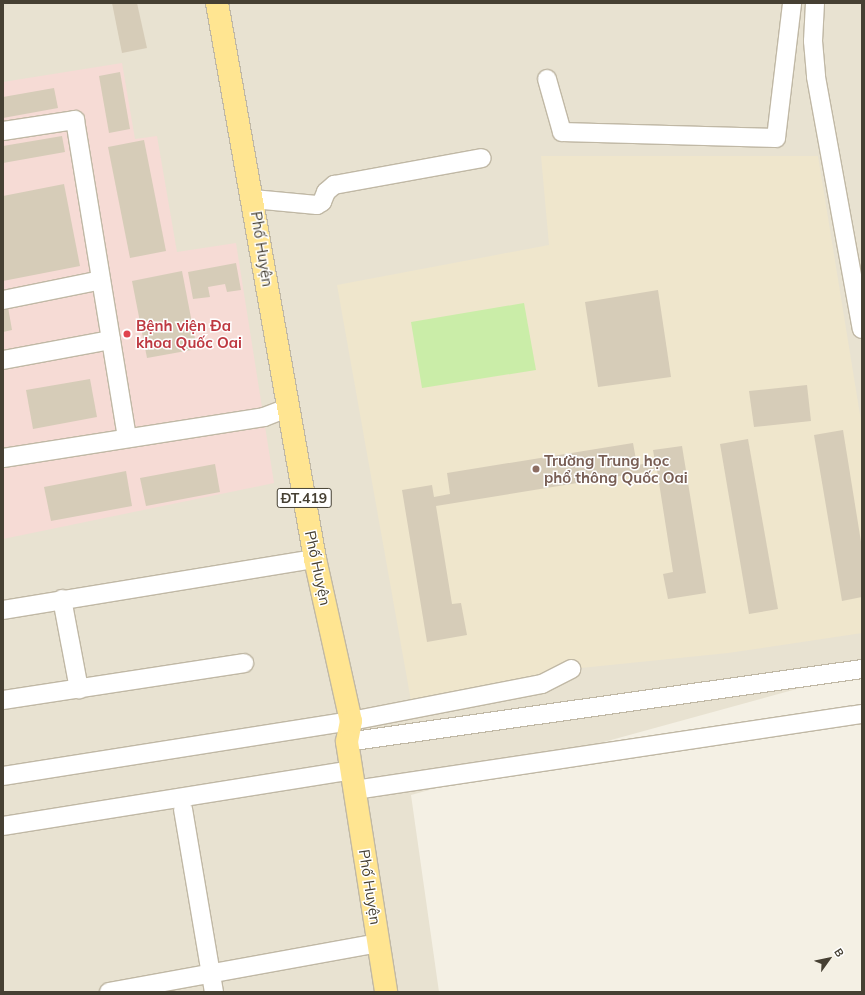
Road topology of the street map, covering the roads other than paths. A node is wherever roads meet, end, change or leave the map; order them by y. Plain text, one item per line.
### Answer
1 (218, 3) edge
2 (792, 3) edge
3 (815, 3) edge
4 (547, 79) dead end
5 (3, 131) edge
6 (482, 158) dead end
7 (253, 199) junction
8 (101, 280) junction
9 (3, 300) edge
10 (862, 329) edge
11 (111, 340) junction
12 (3, 360) edge
13 (288, 408) junction
14 (128, 438) junction
15 (3, 458) edge
16 (316, 559) junction
17 (62, 599) junction
18 (3, 610) edge
19 (244, 663) dead end
20 (862, 668) edge
21 (571, 669) dead end
22 (79, 689) junction
23 (3, 700) edge
24 (862, 714) edge
25 (349, 732) junction
26 (3, 776) edge
27 (353, 780) junction
28 (183, 809) dead end
29 (3, 826) edge
30 (379, 943) junction
31 (211, 974) junction
32 (108, 992) edge
33 (214, 992) edge
34 (386, 992) edge

1 - 7 main road, Phố Huyện / ĐT.419
2 - 4 street
3 - 10 street
5 - 8 street
6 - 7 street
7 - 13 main road, Phố Huyện / ĐT.419
8 - 9 street
8 - 11 street
11 - 12 street
11 - 14 street
13 - 14 street
13 - 16 main road, Phố Huyện / ĐT.419
14 - 15 street
16 - 17 street
16 - 25 main road, Phố Huyện / ĐT.419
17 - 18 street
17 - 22 street
19 - 22 street
20 - 25 street
21 - 25 street
22 - 23 street
24 - 27 street
25 - 26 street
25 - 27 main road, Phố Huyện / ĐT.419
27 - 29 street
27 - 30 main road, Phố Huyện / ĐT.419
28 - 31 street
30 - 31 street
30 - 34 main road, Phố Huyện / ĐT.419
31 - 32 street
31 - 33 street

